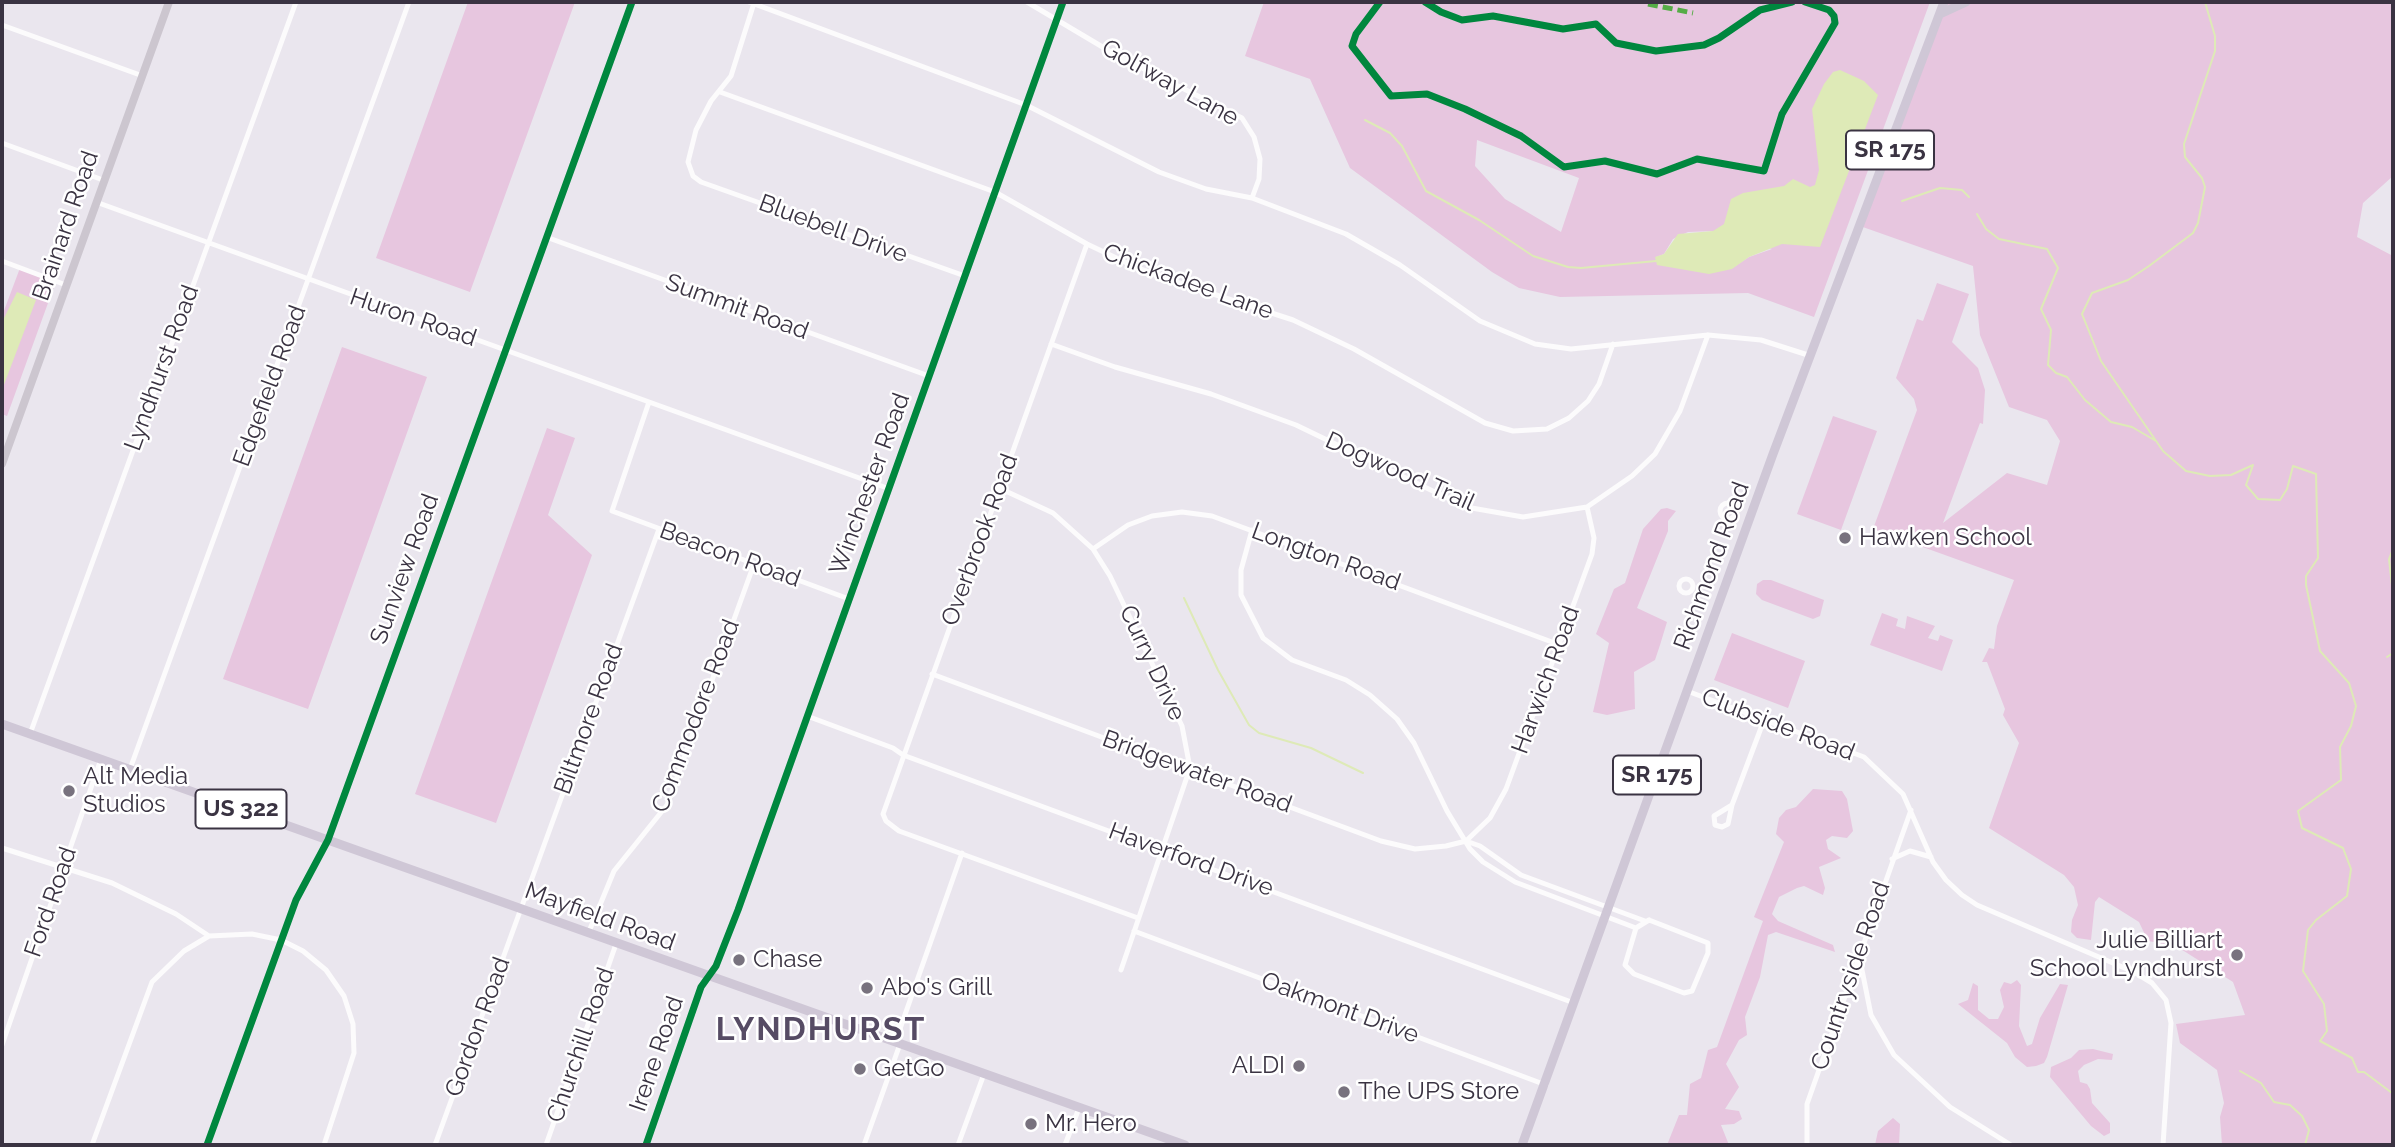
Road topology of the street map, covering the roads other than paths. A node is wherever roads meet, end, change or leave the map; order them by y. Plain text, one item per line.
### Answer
1 (169, 2) edge
2 (296, 2) edge
3 (409, 2) edge
4 (632, 2) edge
5 (1027, 2) edge
6 (1063, 2) edge
7 (1944, 2) edge
8 (1966, 2) edge
9 (751, 3) edge
10 (1940, 14) junction
11 (1057, 20) junction
12 (2, 24) edge
13 (141, 75) junction
14 (720, 92) junction
15 (1026, 104) junction
16 (2, 143) edge
17 (103, 180) junction
18 (995, 191) junction
19 (1252, 198) junction
20 (96, 202) junction
21 (546, 237) junction
22 (207, 243) junction
23 (1087, 244) junction
24 (2, 261) edge
25 (965, 276) junction
26 (309, 281) junction
27 (66, 285) junction
28 (1708, 335) junction
29 (1051, 344) junction
30 (1614, 344) junction
31 (505, 350) junction
32 (1811, 356) junction
33 (929, 376) junction
34 (649, 402) junction
35 (2, 464) edge
36 (887, 488) junction
37 (999, 488) junction
38 (1587, 506) junction
39 (1735, 512) dead end
40 (1750, 518) junction
41 (659, 529) junction
42 (1252, 530) junction
43 (1093, 549) junction
44 (754, 564) junction
45 (849, 598) junction
46 (1560, 645) junction
47 (932, 674) junction
48 (1687, 691) junction
49 (807, 716) junction
50 (1765, 720) junction
51 (2, 724) edge
52 (30, 734) junction
53 (903, 755) junction
54 (101, 759) junction
55 (1190, 768) junction
56 (130, 769) junction
57 (1732, 805) dead end
58 (1910, 810) junction
59 (328, 840) junction
60 (1466, 841) junction
61 (2, 848) edge
62 (1163, 850) junction
63 (962, 853) junction
64 (1931, 858) junction
65 (1892, 859) junction
66 (64, 866) junction
67 (520, 909) junction
68 (1608, 912) junction
69 (1138, 918) junction
70 (1645, 921) junction
71 (1636, 928) junction
72 (1134, 931) junction
73 (588, 934) junction
74 (209, 936) junction
75 (281, 940) junction
76 (617, 944) junction
77 (1859, 953) junction
78 (1121, 970) dead end
79 (708, 977) junction
80 (1576, 1003) junction
81 (897, 1044) junction
82 (2, 1045) edge
83 (984, 1074) junction
84 (1546, 1085) junction
85 (1079, 1108) junction
86 (92, 1145) edge
87 (207, 1145) edge
88 (324, 1145) edge
89 (435, 1145) edge
90 (546, 1145) edge
91 (646, 1145) edge
92 (864, 1145) edge
93 (958, 1145) edge
94 (1065, 1145) edge
95 (1185, 1145) edge
96 (1522, 1145) edge
97 (1807, 1145) edge
98 (2011, 1145) edge
99 (2163, 1145) edge

1 - 13 main road, Brainard Road
2 - 22 street, Lyndhurst Road
3 - 26 street, Edgefield Road
4 - 21 street, Sunview Road
5 - 11 street, Golfway Lane
6 - 11 street, Winchester Road
7 - 10 main road, Richmond Road / SR 175
8 - 10 main road
9 - 14 street
9 - 15 street
10 - 32 main road, Richmond Road / SR 175
11 - 15 street, Winchester Road
11 - 19 street, Golfway Lane
12 - 13 street
13 - 17 main road, Brainard Road
14 - 18 street, Chickadee Lane
14 - 25 street, Bluebell Drive
15 - 18 street, Winchester Road
15 - 19 street
16 - 17 street
17 - 20 main road, Brainard Road
18 - 23 street, Chickadee Lane
18 - 25 street, Winchester Road
19 - 30 street
20 - 22 street, Huron Road
20 - 27 main road, Brainard Road
21 - 31 street, Sunview Road
21 - 33 street, Summit Road
22 - 26 street, Huron Road
22 - 52 street, Lyndhurst Road
23 - 29 street, Overbrook Road
23 - 30 street, Chickadee Lane
24 - 27 street
25 - 33 street, Winchester Road
26 - 31 street, Huron Road
26 - 56 street, Edgefield Road
27 - 35 main road, Brainard Road
28 - 30 street
28 - 32 street
28 - 38 street, Dogwood Trail
29 - 37 street, Overbrook Road
29 - 38 street, Dogwood Trail
31 - 34 street, Huron Road
31 - 59 street, Sunview Road
32 - 40 main road, Richmond Road / SR 175
33 - 36 street, Winchester Road
34 - 36 street, Huron Road
34 - 41 street, Beacon Road
36 - 45 street, Winchester Road
37 - 43 street, Curry Drive
37 - 47 street, Overbrook Road
38 - 46 street, Harwich Road
39 - 40 street
40 - 48 main road, Richmond Road / SR 175
41 - 44 street, Beacon Road
41 - 67 street, Biltmore Road
42 - 43 street, Longton Road
42 - 46 street, Longton Road
42 - 60 street
43 - 55 street, Curry Drive
44 - 45 street, Beacon Road
44 - 73 street, Commodore Road
45 - 49 street, Winchester Road
46 - 60 street, Harwich Road
47 - 53 street, Overbrook Road
47 - 55 street, Bridgewater Road
48 - 50 street, Clubside Road
48 - 68 main road, Richmond Road / SR 175
49 - 53 street, Haverford Drive
49 - 79 street, Winchester Road
50 - 57 street
50 - 58 street, Clubside Road
51 - 52 main road, Mayfield Road / US 322
52 - 54 main road, Mayfield Road / US 322
53 - 62 street, Haverford Drive
53 - 63 street, Overbrook Road
54 - 56 main road, Mayfield Road / US 322
54 - 66 street, Ford Road
55 - 60 street, Bridgewater Road
55 - 62 street, Curry Drive
56 - 59 main road, Mayfield Road / US 322
58 - 64 street, Clubside Road
58 - 65 street, Countryside Road
59 - 67 main road, Mayfield Road / US 322
59 - 75 street, Sunview Road
60 - 68 street
61 - 66 street
62 - 69 street, Curry Drive
62 - 80 street, Haverford Drive
63 - 69 street
63 - 81 street
64 - 65 street
64 - 99 street, Clubside Road
65 - 77 street, Countryside Road
66 - 74 street
66 - 82 street, Ford Road
67 - 73 main road, Mayfield Road / US 322
67 - 89 street, Gordon Road
68 - 70 street
68 - 71 street
68 - 80 main road, Richmond Road / SR 175
69 - 72 street, Curry Drive
70 - 71 street
70 - 71 street
72 - 78 street, Curry Drive
72 - 84 street, Oakmont Drive
73 - 76 main road, Mayfield Road / US 322
74 - 75 street
74 - 86 street
75 - 87 street, Sunview Road
75 - 88 street
76 - 79 main road, Mayfield Road / US 322
76 - 90 street, Churchill Road
77 - 97 street, Countryside Road
77 - 98 street
79 - 81 main road, Mayfield Road / US 322
79 - 91 street, Irene Road
80 - 84 main road, Richmond Road / SR 175
81 - 83 main road, Mayfield Road / US 322
81 - 92 street
83 - 85 main road, Mayfield Road / US 322
83 - 93 street
84 - 96 main road, Richmond Road / SR 175
85 - 94 street
85 - 95 main road, Mayfield Road / US 322

